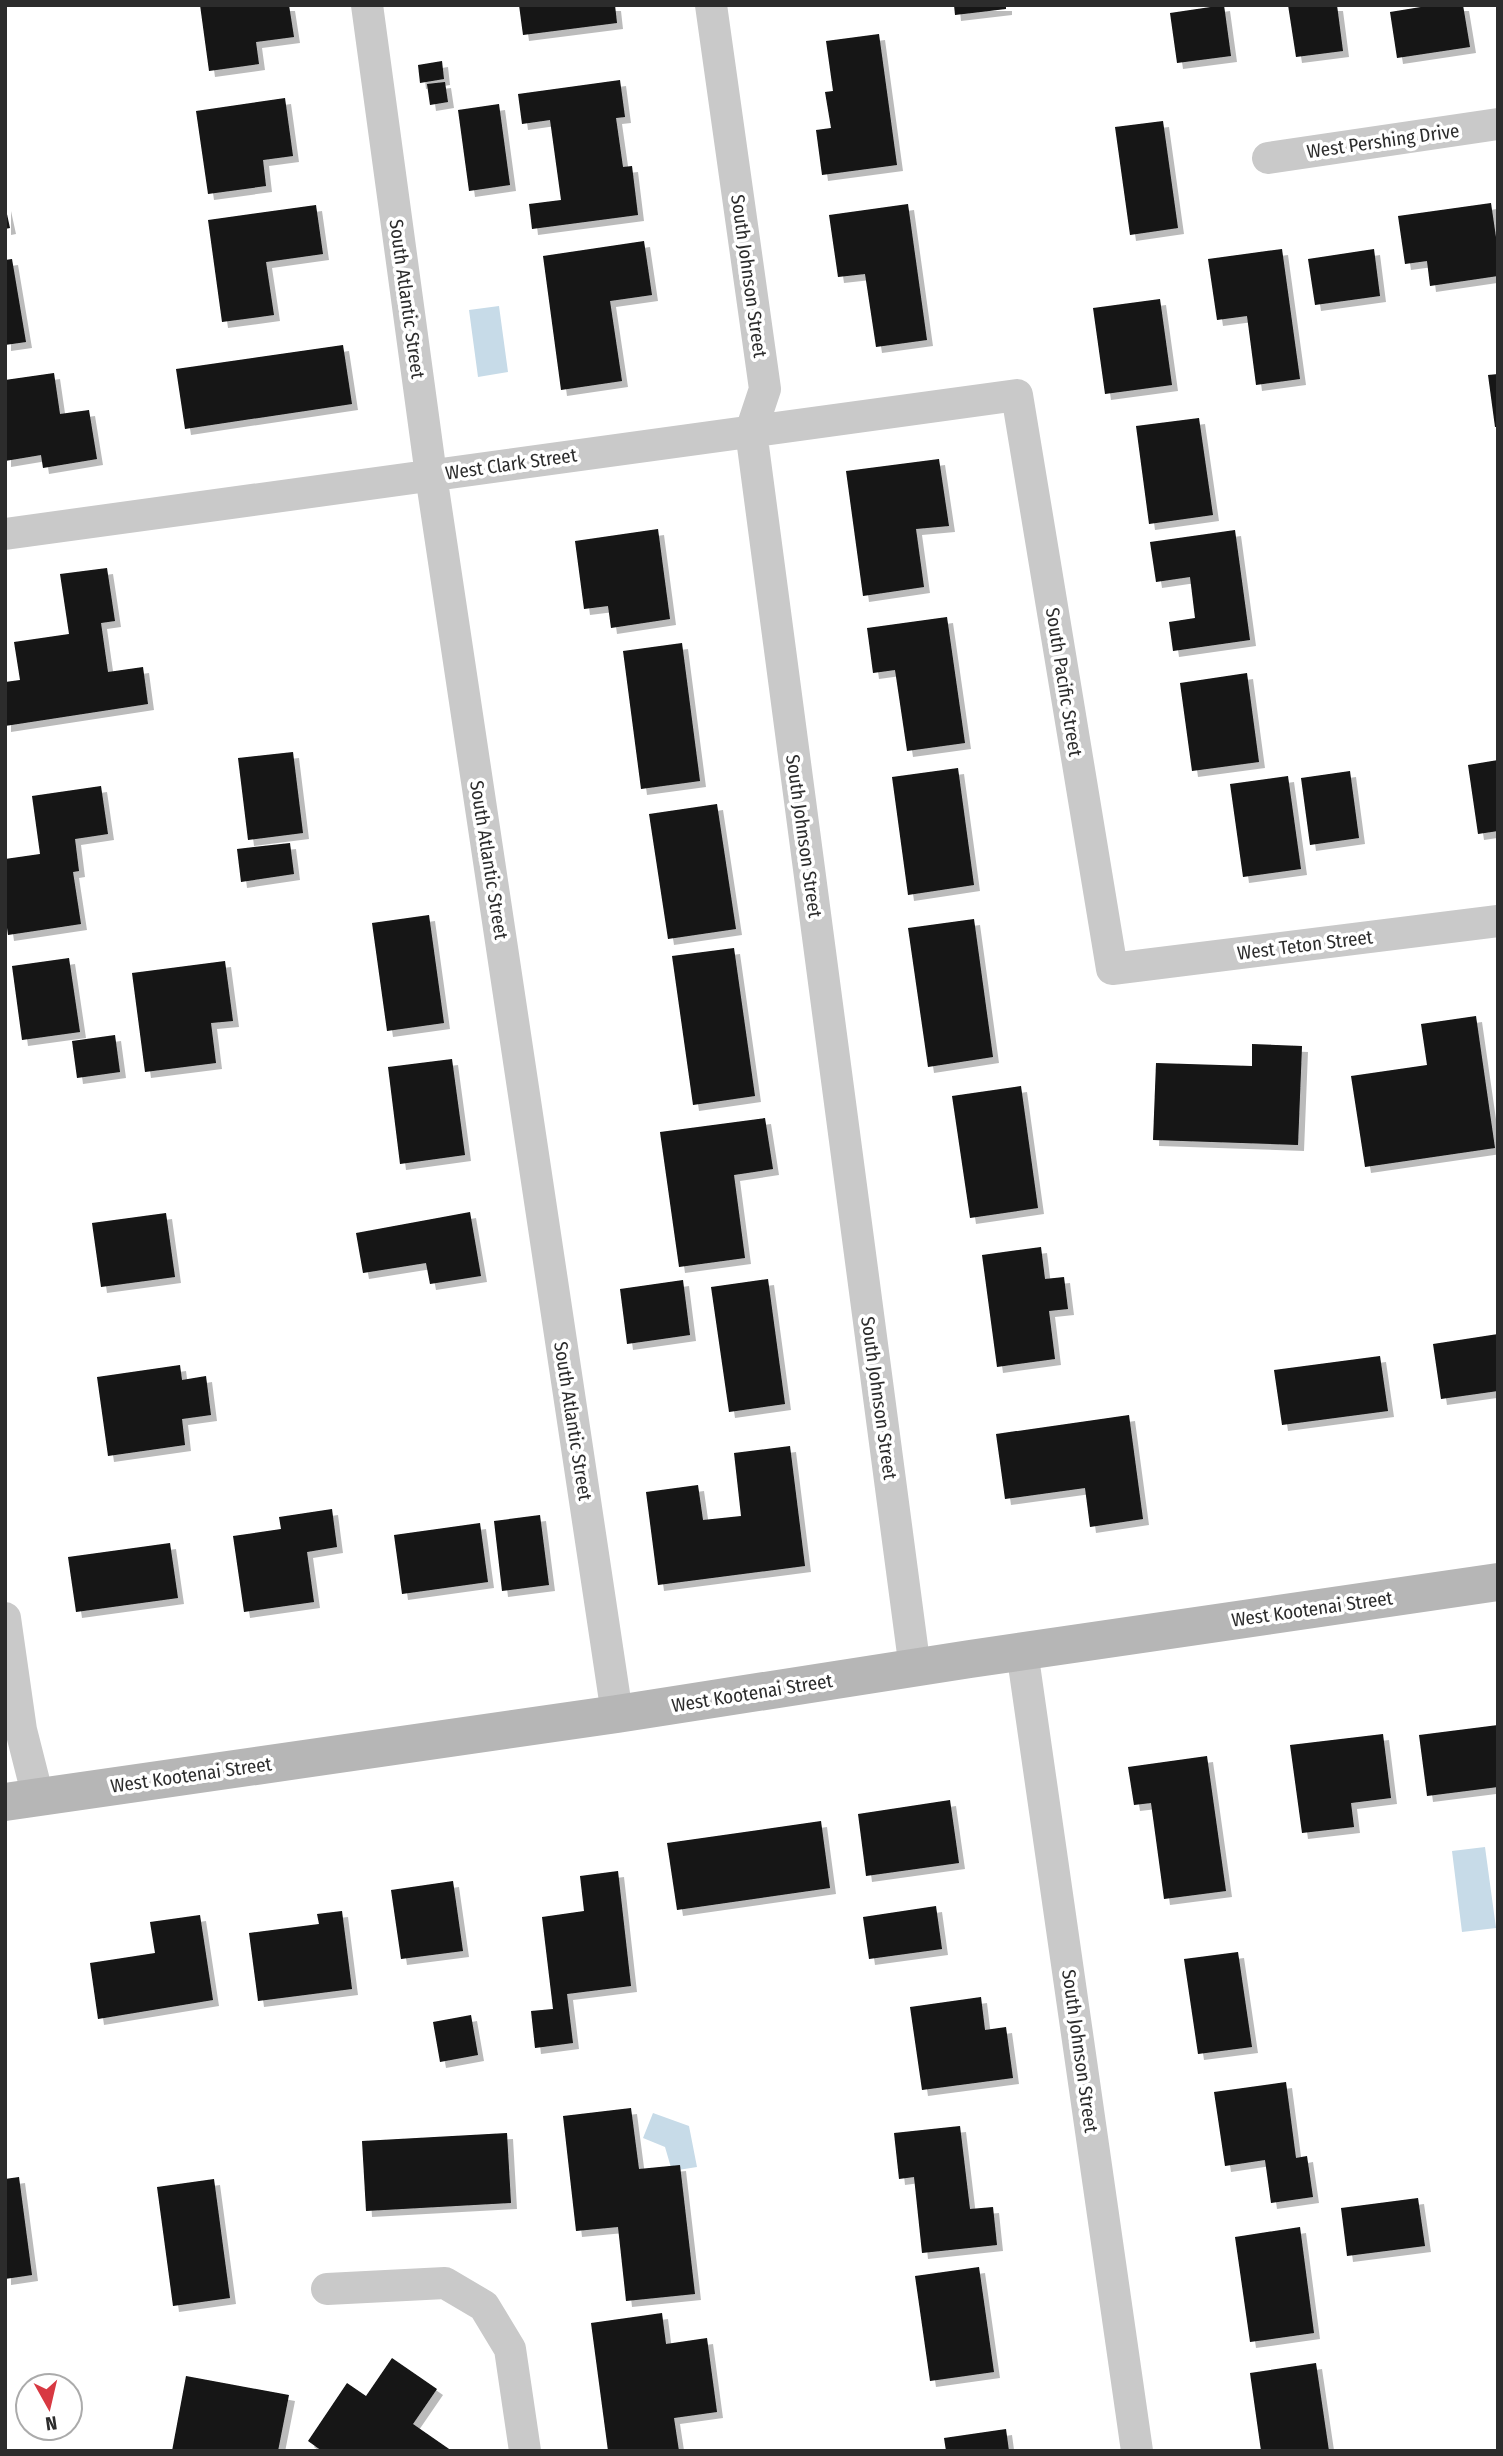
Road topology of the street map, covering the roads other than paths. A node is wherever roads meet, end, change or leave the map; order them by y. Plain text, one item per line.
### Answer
1 (367, 5) edge
2 (711, 5) edge
3 (1498, 124) edge
4 (1268, 158) dead end
5 (1017, 395) joint
6 (751, 431) junction
7 (431, 475) junction
8 (5, 534) edge
9 (1498, 921) edge
10 (1112, 969) joint
11 (1498, 1582) edge
12 (5, 1618) edge
13 (1022, 1651) junction
14 (915, 1668) junction
15 (617, 1714) junction
16 (22, 1800) edge
17 (327, 2289) dead end
18 (525, 2451) edge
19 (1137, 2451) edge

1 - 7 street, South Atlantic Street
2 - 6 street, South Johnson Street
3 - 4 street, West Pershing Drive
5 - 6 street, West Clark Street
5 - 10 street, South Pacific Street
6 - 7 street, West Clark Street
6 - 14 street, South Johnson Street
7 - 8 street, West Clark Street
7 - 15 street, South Atlantic Street
9 - 10 street, West Teton Street
11 - 13 street, West Kootenai Street
12 - 16 street
13 - 14 street, West Kootenai Street
13 - 19 street, South Johnson Street
14 - 15 street, West Kootenai Street
15 - 16 street, West Kootenai Street
17 - 18 street

